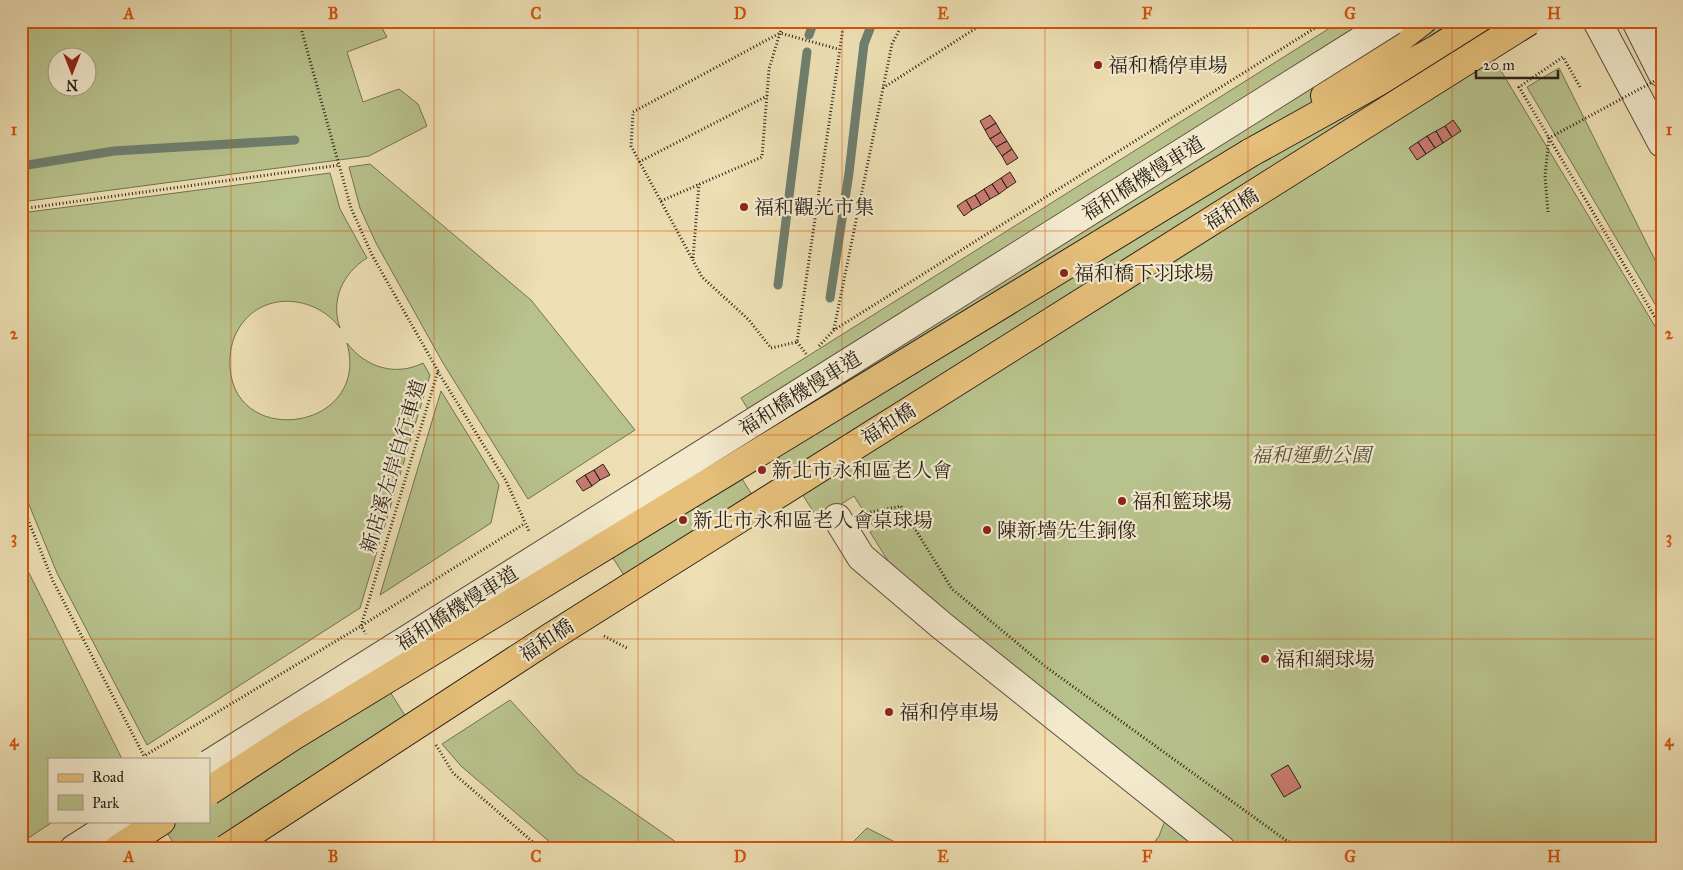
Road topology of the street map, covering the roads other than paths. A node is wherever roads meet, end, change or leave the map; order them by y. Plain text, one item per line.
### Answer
1 (1392, 21) edge
2 (1422, 21) edge
3 (1482, 21) edge
4 (1529, 21) edge
5 (1597, 21) edge
6 (1636, 21) edge
7 (1662, 75) edge
8 (1662, 143) edge
9 (1250, 153) junction
10 (838, 518) road end
11 (210, 763) edge
12 (210, 790) edge
13 (116, 822) edge
14 (159, 822) edge
15 (74, 849) edge
16 (118, 849) edge
17 (226, 849) edge
18 (1221, 849) edge

1 - 11 street, 福和橋機慢車道, bridge
2 - 9 main road
3 - 9 main road, 福和橋
4 - 17 main road, 福和橋, bridge
5 - 8 street
6 - 7 street
9 - 12 main road, 福和橋, bridge
10 - 18 street
13 - 15 street
14 - 16 main road

